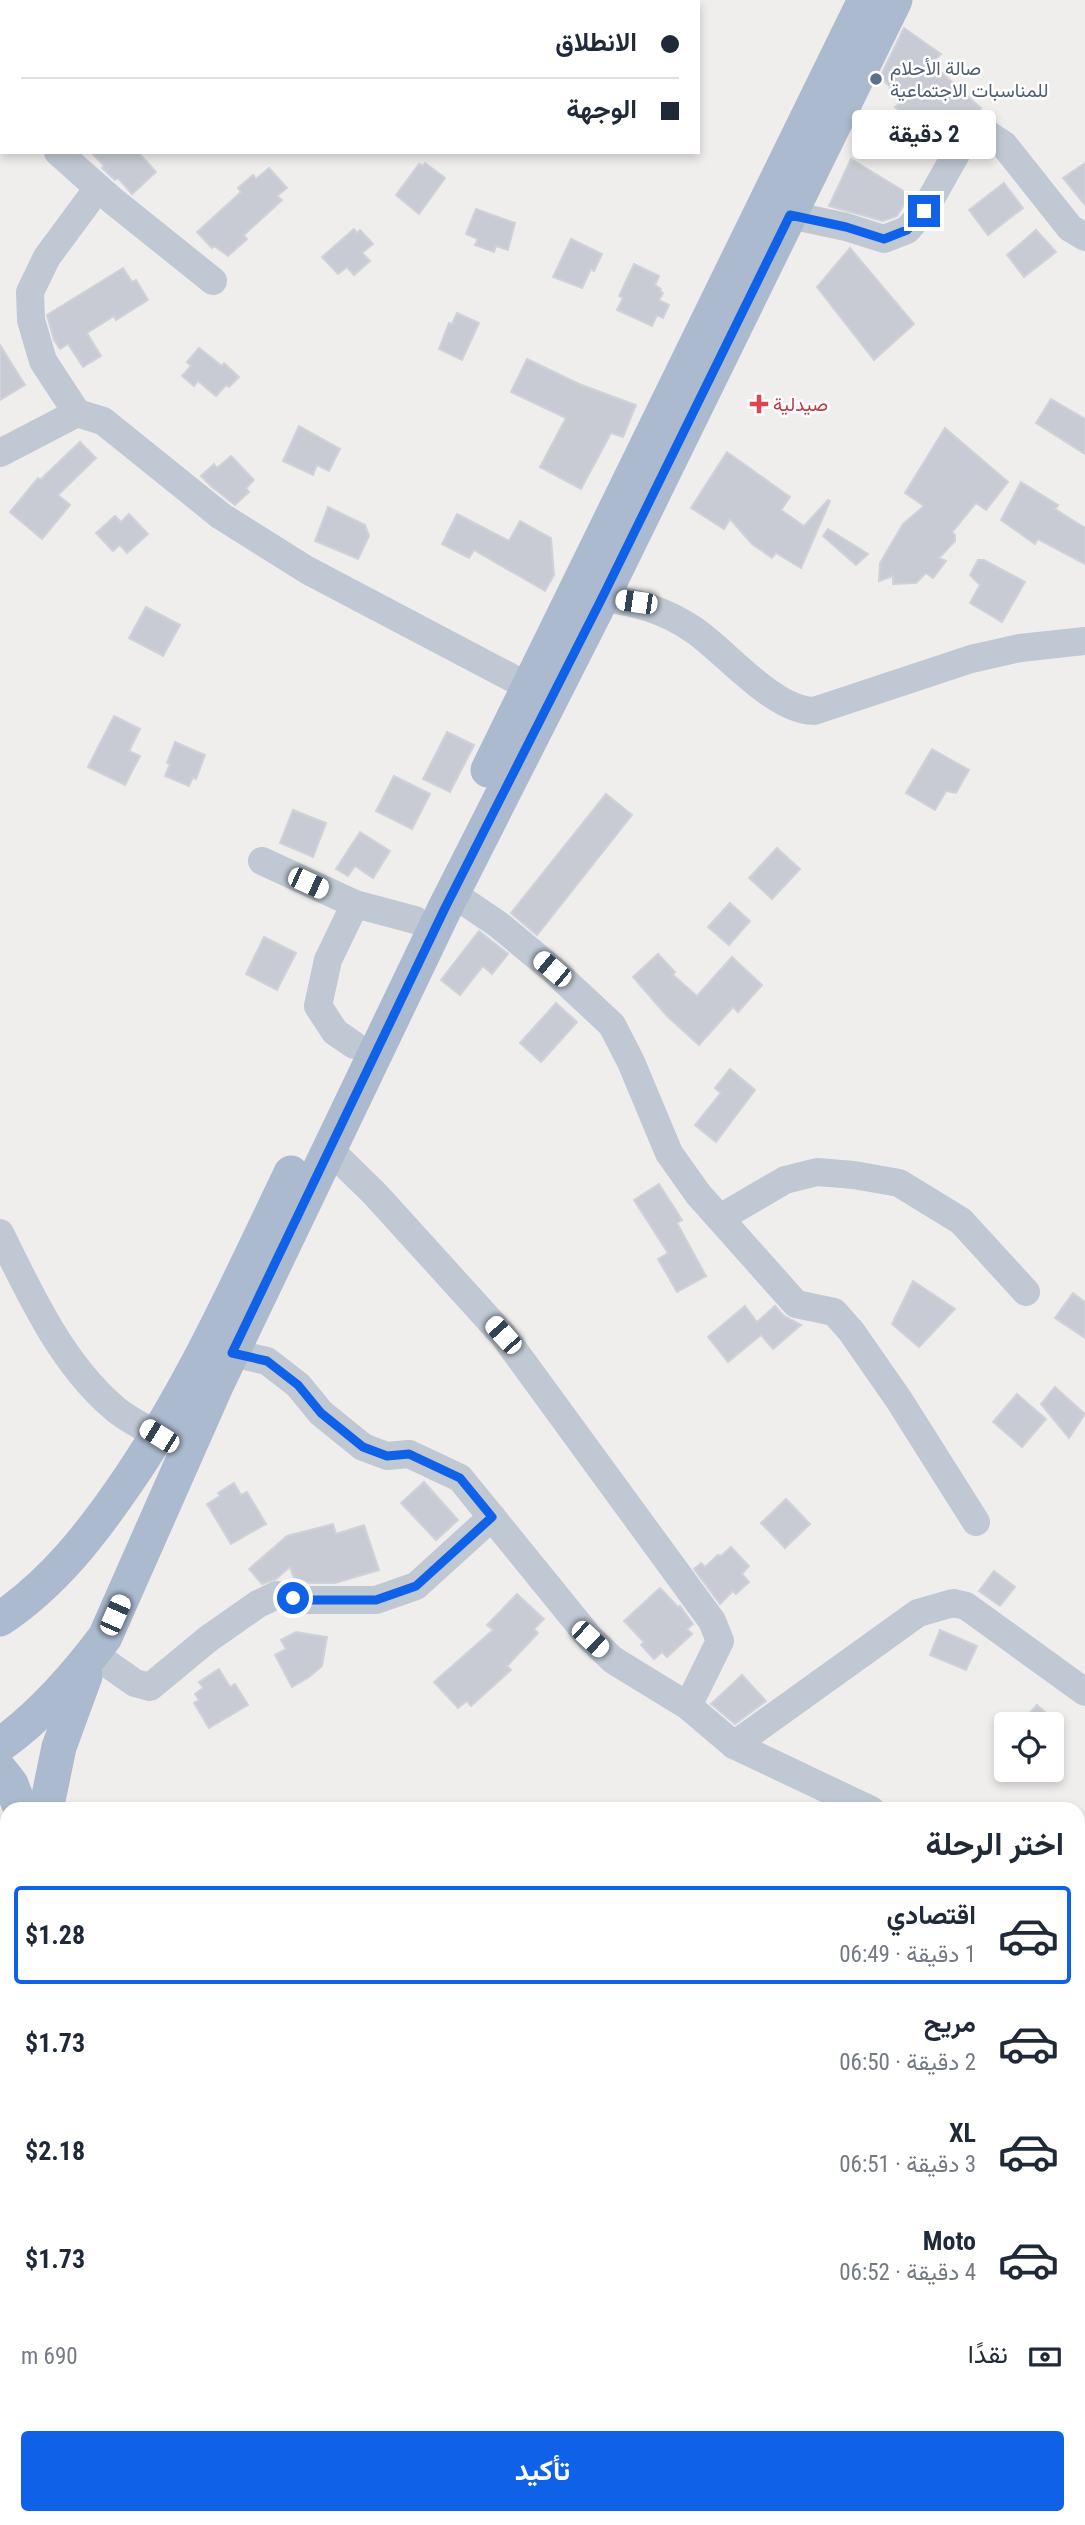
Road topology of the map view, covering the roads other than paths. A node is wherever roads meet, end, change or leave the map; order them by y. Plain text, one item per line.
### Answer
1 (865, 0) edge
2 (895, 0) edge
3 (60, 154) edge
4 (98, 188) junction
5 (790, 215) junction
6 (1085, 237) edge
7 (213, 281) dead end
8 (77, 413) junction
9 (0, 453) edge
10 (602, 598) junction
11 (1085, 641) edge
12 (528, 687) junction
13 (262, 861) dead end
14 (452, 893) junction
15 (355, 904) junction
16 (415, 920) junction
17 (354, 1045) junction
18 (330, 1149) junction
19 (720, 1218) junction
20 (0, 1233) edge
21 (1026, 1292) dead end
22 (232, 1353) junction
23 (204, 1381) junction
24 (159, 1436) junction
25 (492, 1517) junction
26 (976, 1522) dead end
27 (2, 1617) edge
28 (100, 1646) junction
29 (1085, 1692) edge
30 (688, 1706) junction
31 (0, 1745) edge
32 (734, 1745) junction
33 (0, 1770) edge
34 (18, 1802) edge
35 (47, 1802) edge
36 (854, 1802) edge

1 - 12 main road
2 - 5 main road
3 - 4 street
4 - 7 street
4 - 8 street
5 - 6 street
5 - 10 main road
8 - 9 street
8 - 12 street
10 - 11 street
10 - 14 main road
12 - 16 main road
13 - 15 street
14 - 18 main road
14 - 19 street
15 - 16 street
15 - 17 street
16 - 17 main road
17 - 23 main road
18 - 22 main road
18 - 30 street
19 - 21 street
19 - 26 street
20 - 24 street
22 - 23 main road
22 - 25 street
23 - 24 main road
23 - 28 main road
24 - 27 main road
25 - 28 street
25 - 30 street
28 - 31 main road
28 - 35 main road
29 - 32 street
30 - 32 street
32 - 36 street
33 - 34 main road

